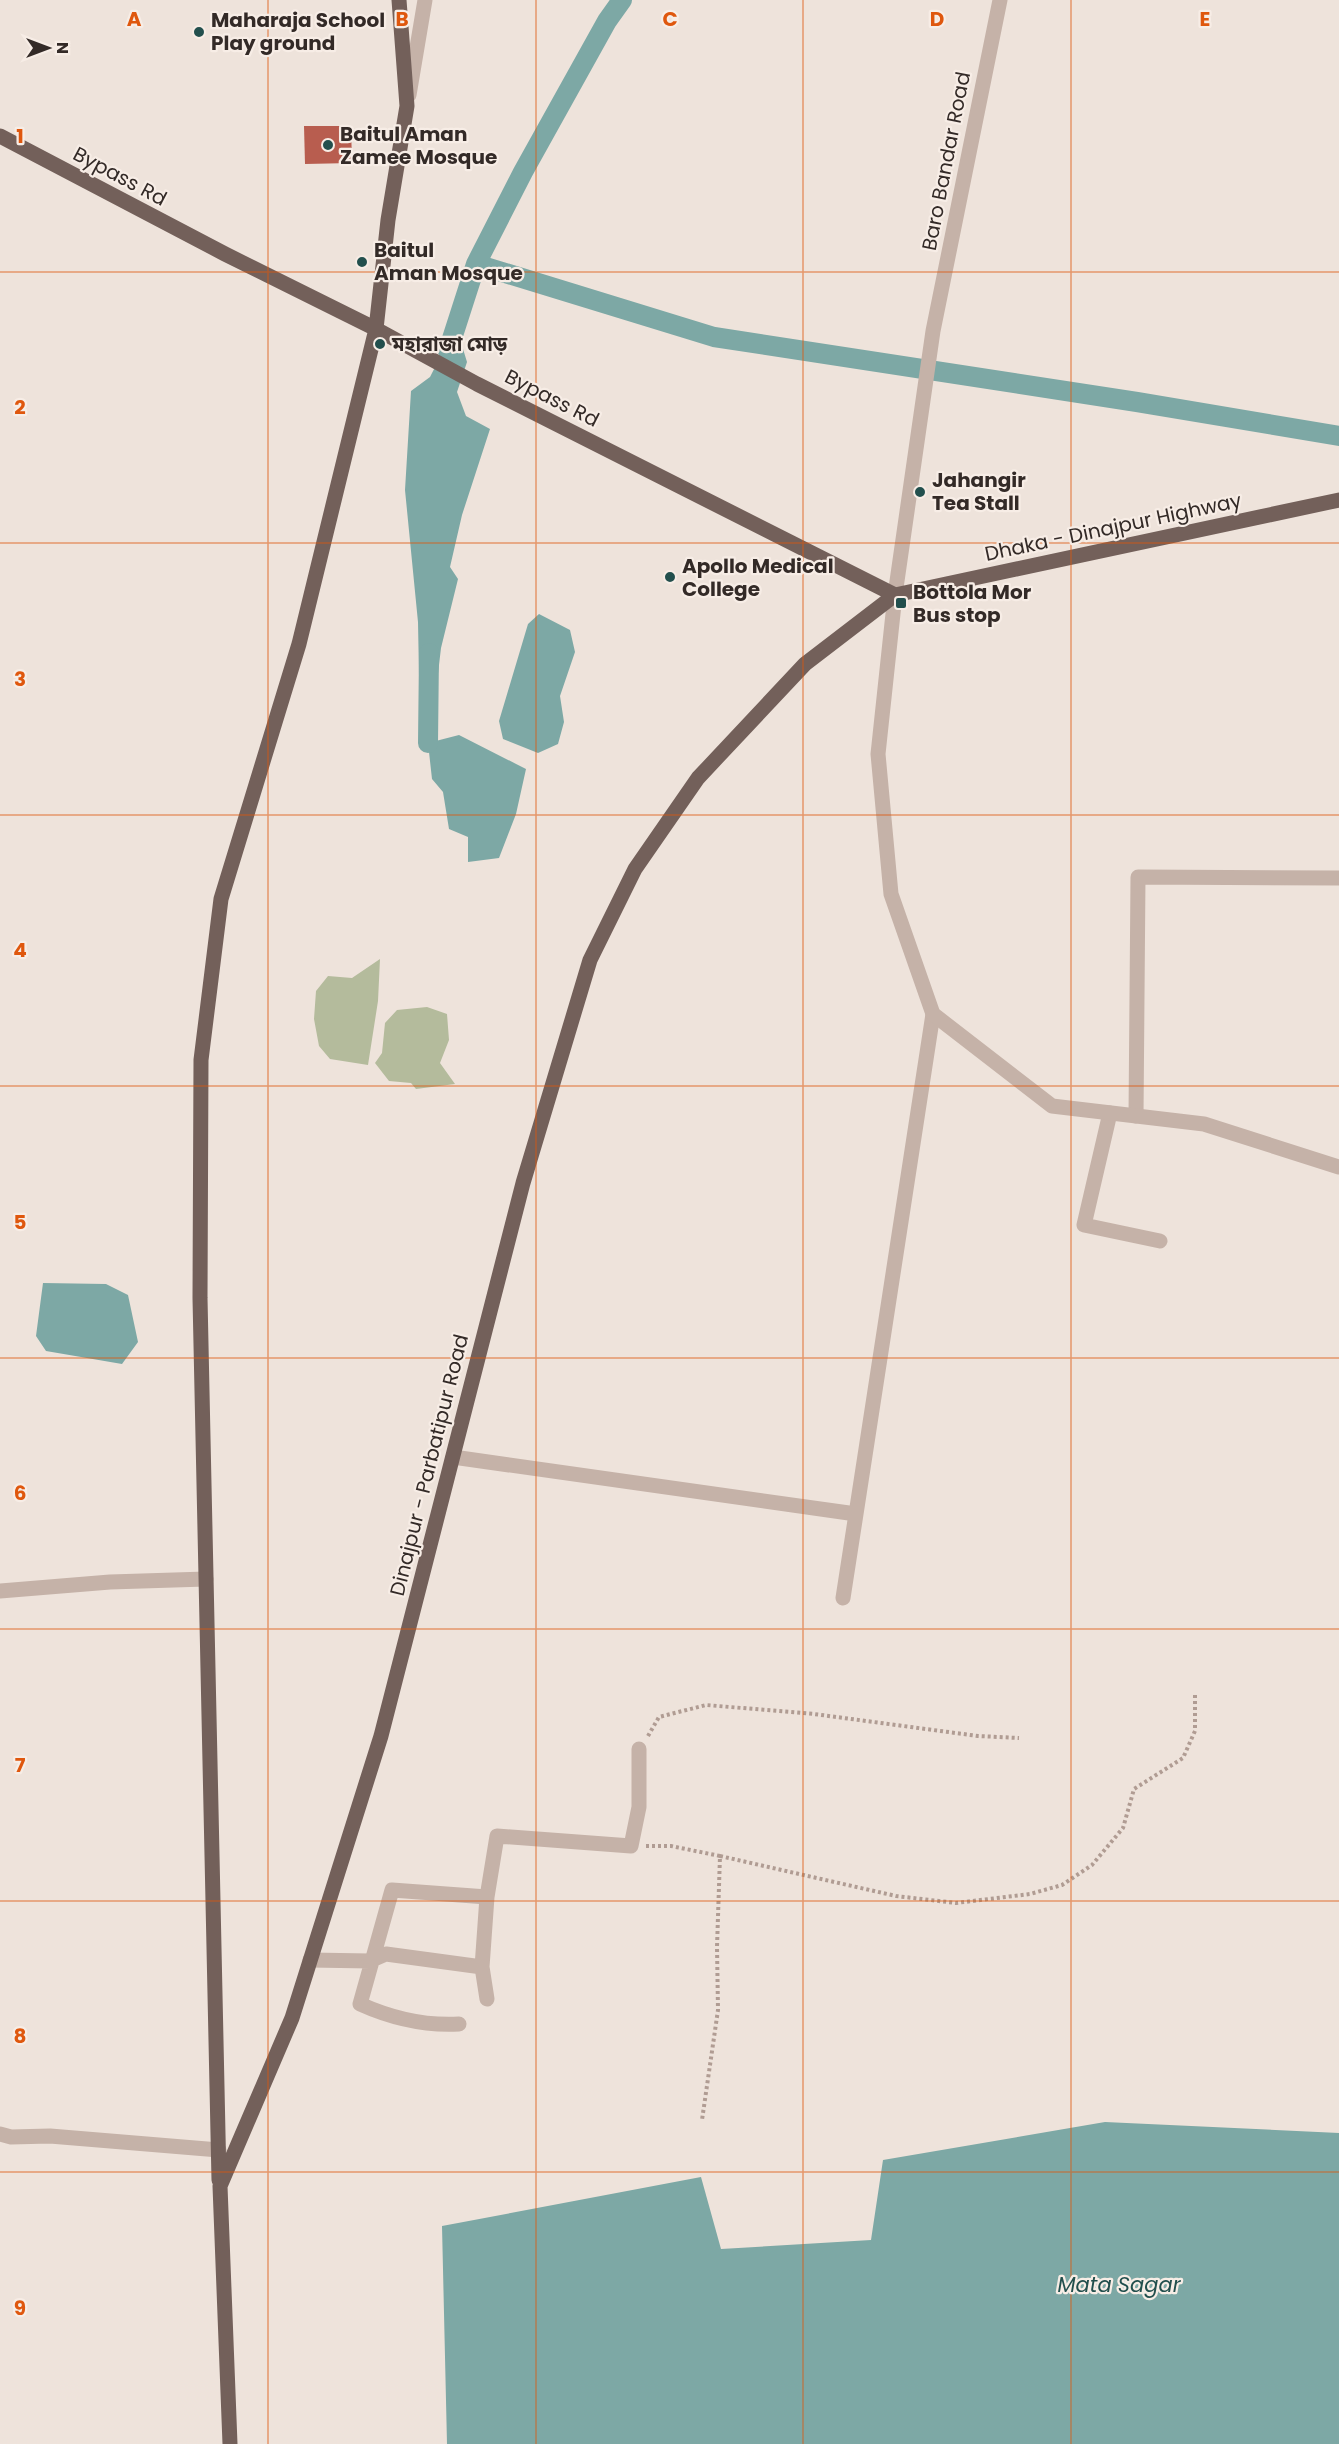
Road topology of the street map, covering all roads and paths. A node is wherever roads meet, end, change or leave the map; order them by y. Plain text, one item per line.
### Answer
1 (399, 0) edge
2 (425, 0) edge
3 (1000, 0) edge
4 (407, 106) junction
5 (0, 136) edge
6 (376, 329) junction
7 (1339, 500) edge
8 (895, 595) junction
9 (1339, 878) edge
10 (933, 1014) junction
11 (1110, 1113) junction
12 (1136, 1116) junction
13 (1339, 1167) edge
14 (1160, 1241) dead end
15 (453, 1457) junction
16 (856, 1514) junction
17 (206, 1579) junction
18 (0, 1591) edge
19 (843, 1598) dead end
20 (1195, 1694) dead end
21 (1019, 1738) dead end
22 (639, 1749) joint
23 (631, 1846) junction
24 (720, 1856) junction
25 (487, 1897) junction
26 (310, 1960) junction
27 (370, 1961) junction
28 (482, 1967) junction
29 (487, 1999) dead end
30 (459, 2024) dead end
31 (702, 2120) dead end
32 (0, 2134) edge
33 (219, 2150) junction
34 (220, 2186) junction
35 (230, 2444) edge

1 - 4 main road
2 - 4 street
3 - 8 street, Baro Bandar Road
4 - 6 main road
5 - 6 main road, Bypass Rd
6 - 8 main road, Bypass Rd
6 - 17 main road
7 - 8 main road, Dhaka - Dinajpur Highway
8 - 10 street, Baro Bandar Road
8 - 15 main road, Dinajpur - Parbatipur Road
9 - 12 street
10 - 11 street
10 - 16 street
11 - 12 street
11 - 14 street
12 - 13 street
15 - 16 street
15 - 26 main road, Dinajpur - Parbatipur Road
16 - 19 street
17 - 18 street
17 - 33 main road
20 - 24 path
21 - 22 path
22 - 23 street
23 - 24 path
23 - 25 street
24 - 31 path
25 - 27 street
25 - 28 street
26 - 27 street
26 - 34 main road, Dinajpur - Parbatipur Road
27 - 28 street
27 - 30 street
28 - 29 street
32 - 33 street
33 - 34 main road
34 - 35 main road, Dinajpur - Parbatipur Road

